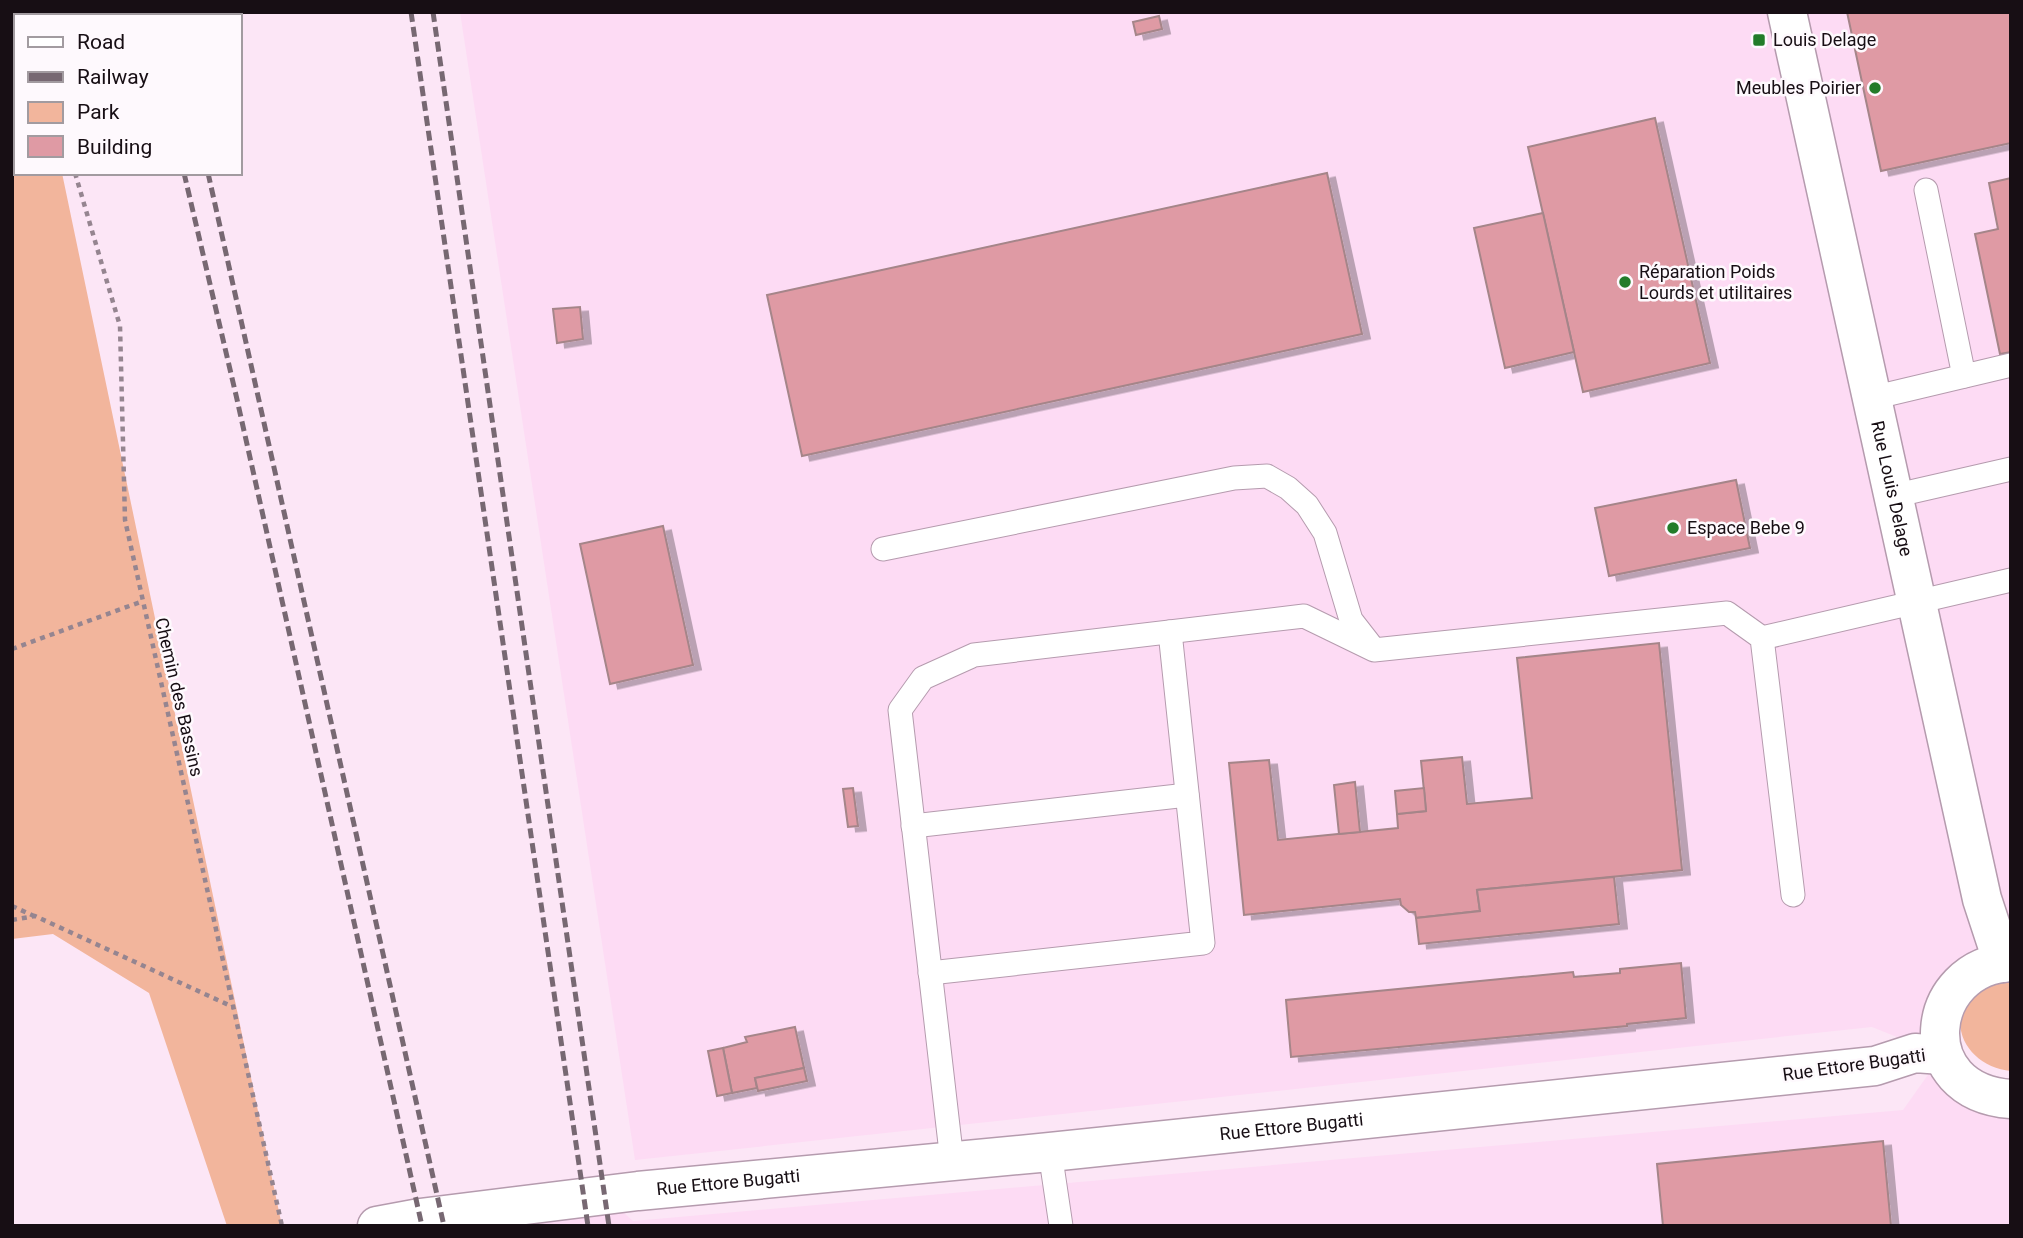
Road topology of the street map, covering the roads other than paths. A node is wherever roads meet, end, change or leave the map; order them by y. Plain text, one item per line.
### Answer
1 (1787, 12) edge
2 (1926, 190) dead end
3 (2011, 365) edge
4 (1964, 376) junction
5 (1872, 398) junction
6 (2011, 469) edge
7 (1894, 496) junction
8 (883, 549) dead end
9 (2011, 580) edge
10 (1917, 602) junction
11 (1170, 632) junction
12 (1762, 638) junction
13 (1374, 650) junction
14 (1187, 795) junction
15 (913, 826) junction
16 (1793, 895) dead end
17 (2007, 962) edge
18 (930, 973) junction
19 (1942, 1055) junction
20 (2011, 1099) edge
21 (1050, 1152) junction
22 (952, 1161) junction
23 (377, 1226) edge
24 (1061, 1226) edge

1 - 5 street, Rue Louis Delage
2 - 4 lane
3 - 4 lane
4 - 5 lane
5 - 7 street, Rue Louis Delage
6 - 7 lane
7 - 10 street, Rue Louis Delage
8 - 13 lane
9 - 10 lane
10 - 12 lane
10 - 17 street, Rue Louis Delage
11 - 13 lane
11 - 14 lane
11 - 15 lane
12 - 13 lane
12 - 16 lane
14 - 15 lane
14 - 18 lane
15 - 18 lane
17 - 19 street
18 - 22 lane
19 - 20 street
19 - 21 street, Rue Ettore Bugatti
21 - 22 street, Rue Ettore Bugatti
21 - 24 lane
22 - 23 street, Rue Ettore Bugatti

